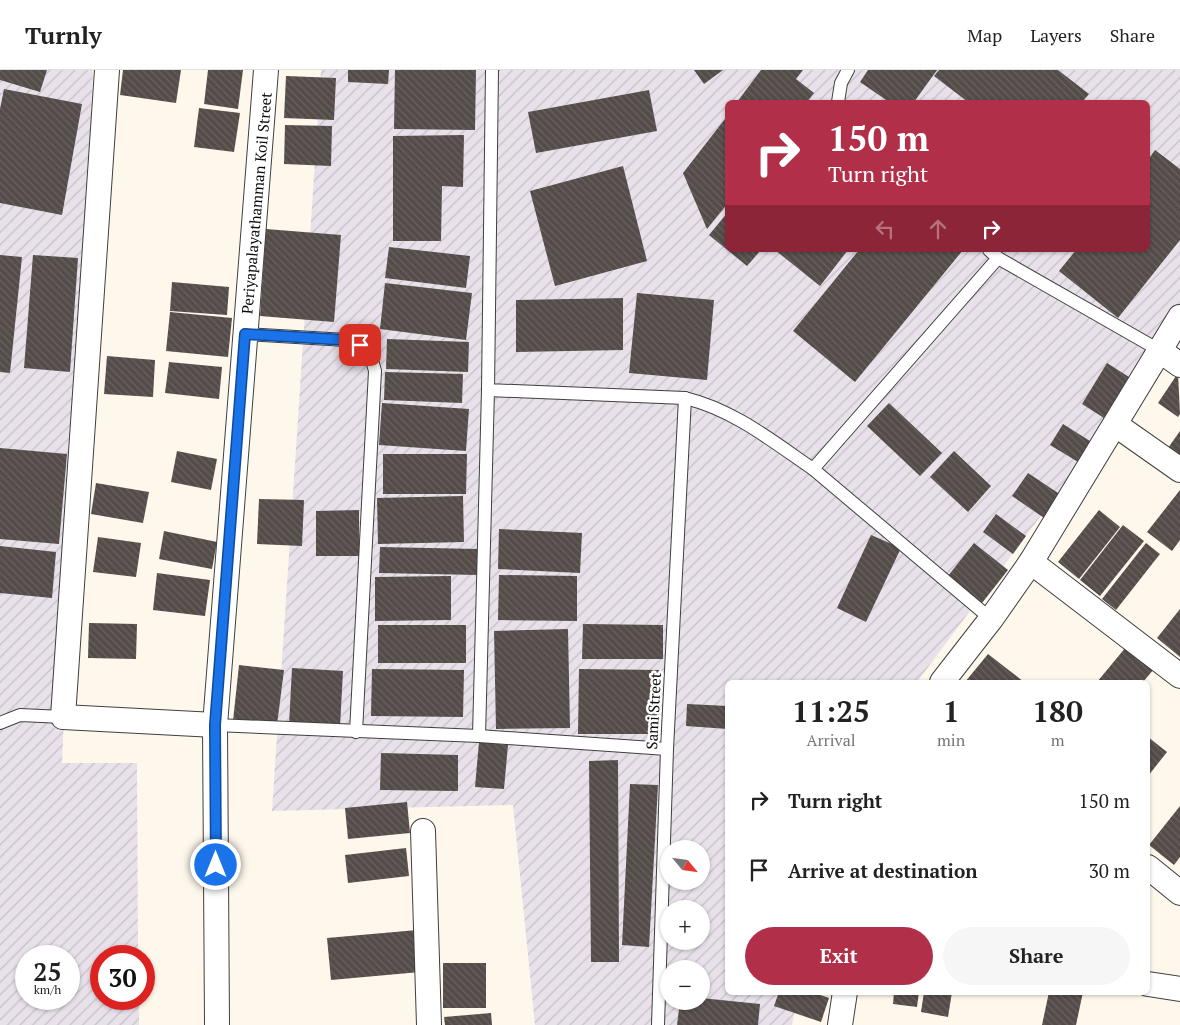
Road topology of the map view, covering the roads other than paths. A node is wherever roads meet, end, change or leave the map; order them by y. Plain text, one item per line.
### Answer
1 (107, 70) edge
2 (266, 70) edge
3 (492, 70) edge
4 (848, 70) edge
5 (838, 100) edge
6 (994, 254) edge
7 (1180, 317) edge
8 (245, 334) junction
9 (1159, 350) junction
10 (1180, 365) edge
11 (488, 390) junction
12 (685, 398) junction
13 (1116, 425) junction
14 (813, 469) junction
15 (1180, 470) edge
16 (1030, 562) junction
17 (991, 619) junction
18 (1180, 676) edge
19 (944, 680) edge
20 (63, 717) junction
21 (0, 723) edge
22 (215, 725) junction
23 (356, 732) junction
24 (479, 736) junction
25 (667, 749) junction
26 (423, 831) dead end
27 (1150, 870) edge
28 (1180, 893) edge
29 (1150, 984) edge
30 (1180, 989) edge
31 (845, 995) edge
32 (217, 1025) edge
33 (429, 1025) edge
34 (658, 1025) edge
35 (840, 1025) edge

1 - 20 street
2 - 8 street, Periyapalayathamman Koil Street
3 - 11 lane
4 - 5 lane
6 - 9 lane
6 - 14 lane
7 - 9 street
8 - 22 street, Periyapalayathamman Koil Street
8 - 23 lane
9 - 10 street
9 - 13 street
11 - 12 lane
11 - 24 lane
12 - 14 lane
12 - 25 lane, Sami Street
13 - 15 street
13 - 16 street
14 - 17 lane
16 - 17 street
16 - 18 street
17 - 19 street
20 - 21 lane
20 - 22 street
22 - 23 lane
22 - 32 street, Periyapalayathamman Koil Street
23 - 24 lane
24 - 25 lane
25 - 34 lane, Sami Street
26 - 33 street
27 - 28 street
29 - 30 street
31 - 35 street

